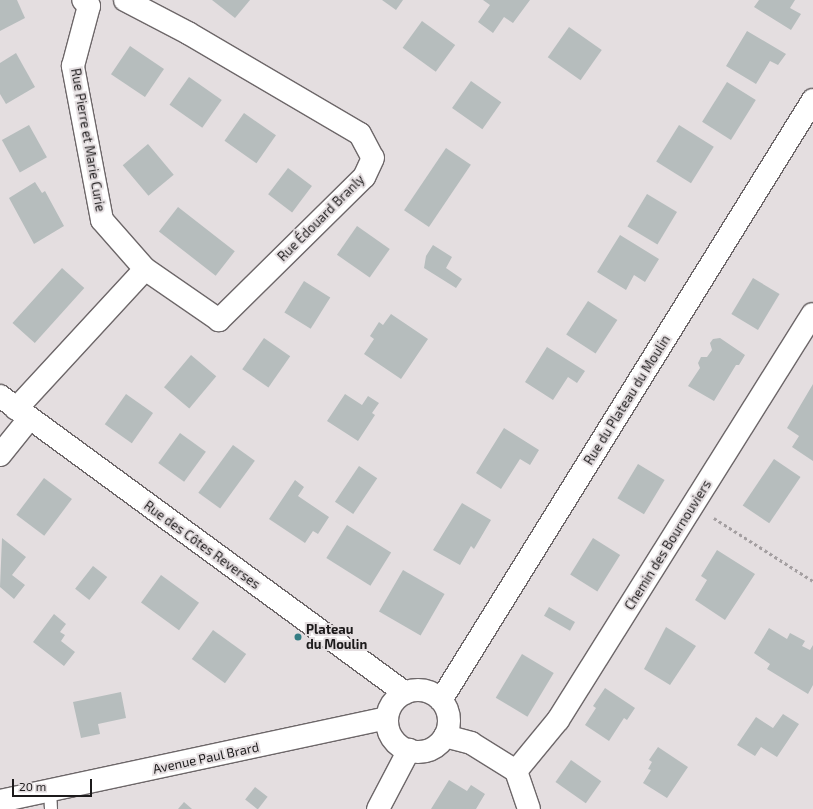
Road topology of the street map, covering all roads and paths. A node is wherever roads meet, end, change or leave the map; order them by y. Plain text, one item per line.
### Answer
1 (120, 0) edge
2 (125, 0) edge
3 (86, 3) edge
4 (813, 100) edge
5 (145, 269) junction
6 (813, 314) edge
7 (15, 408) edge
8 (0, 455) edge
9 (693, 504) junction
10 (813, 581) edge
11 (404, 693) junction
12 (442, 700) junction
13 (387, 718) junction
14 (445, 736) junction
15 (409, 750) junction
16 (516, 771) junction
17 (50, 800) edge
18 (0, 801) edge
19 (378, 809) edge
20 (529, 809) edge

1 - 3 street
2 - 5 street, Rue Édouard Branly
3 - 5 street, Rue Pierre et Marie Curie
4 - 12 street, Rue du Plateau du Moulin
5 - 7 street
6 - 9 street, Chemin des Bournouviers
7 - 8 street
7 - 11 street, Rue des Côtes Reverses
9 - 10 path
9 - 16 street, Chemin des Bournouviers
11 - 12 street
11 - 13 street
12 - 14 street
13 - 15 street
13 - 17 street, Avenue Paul Brard
14 - 15 street
14 - 16 street
15 - 19 street
16 - 20 street
17 - 18 street, Avenue Paul Brard

